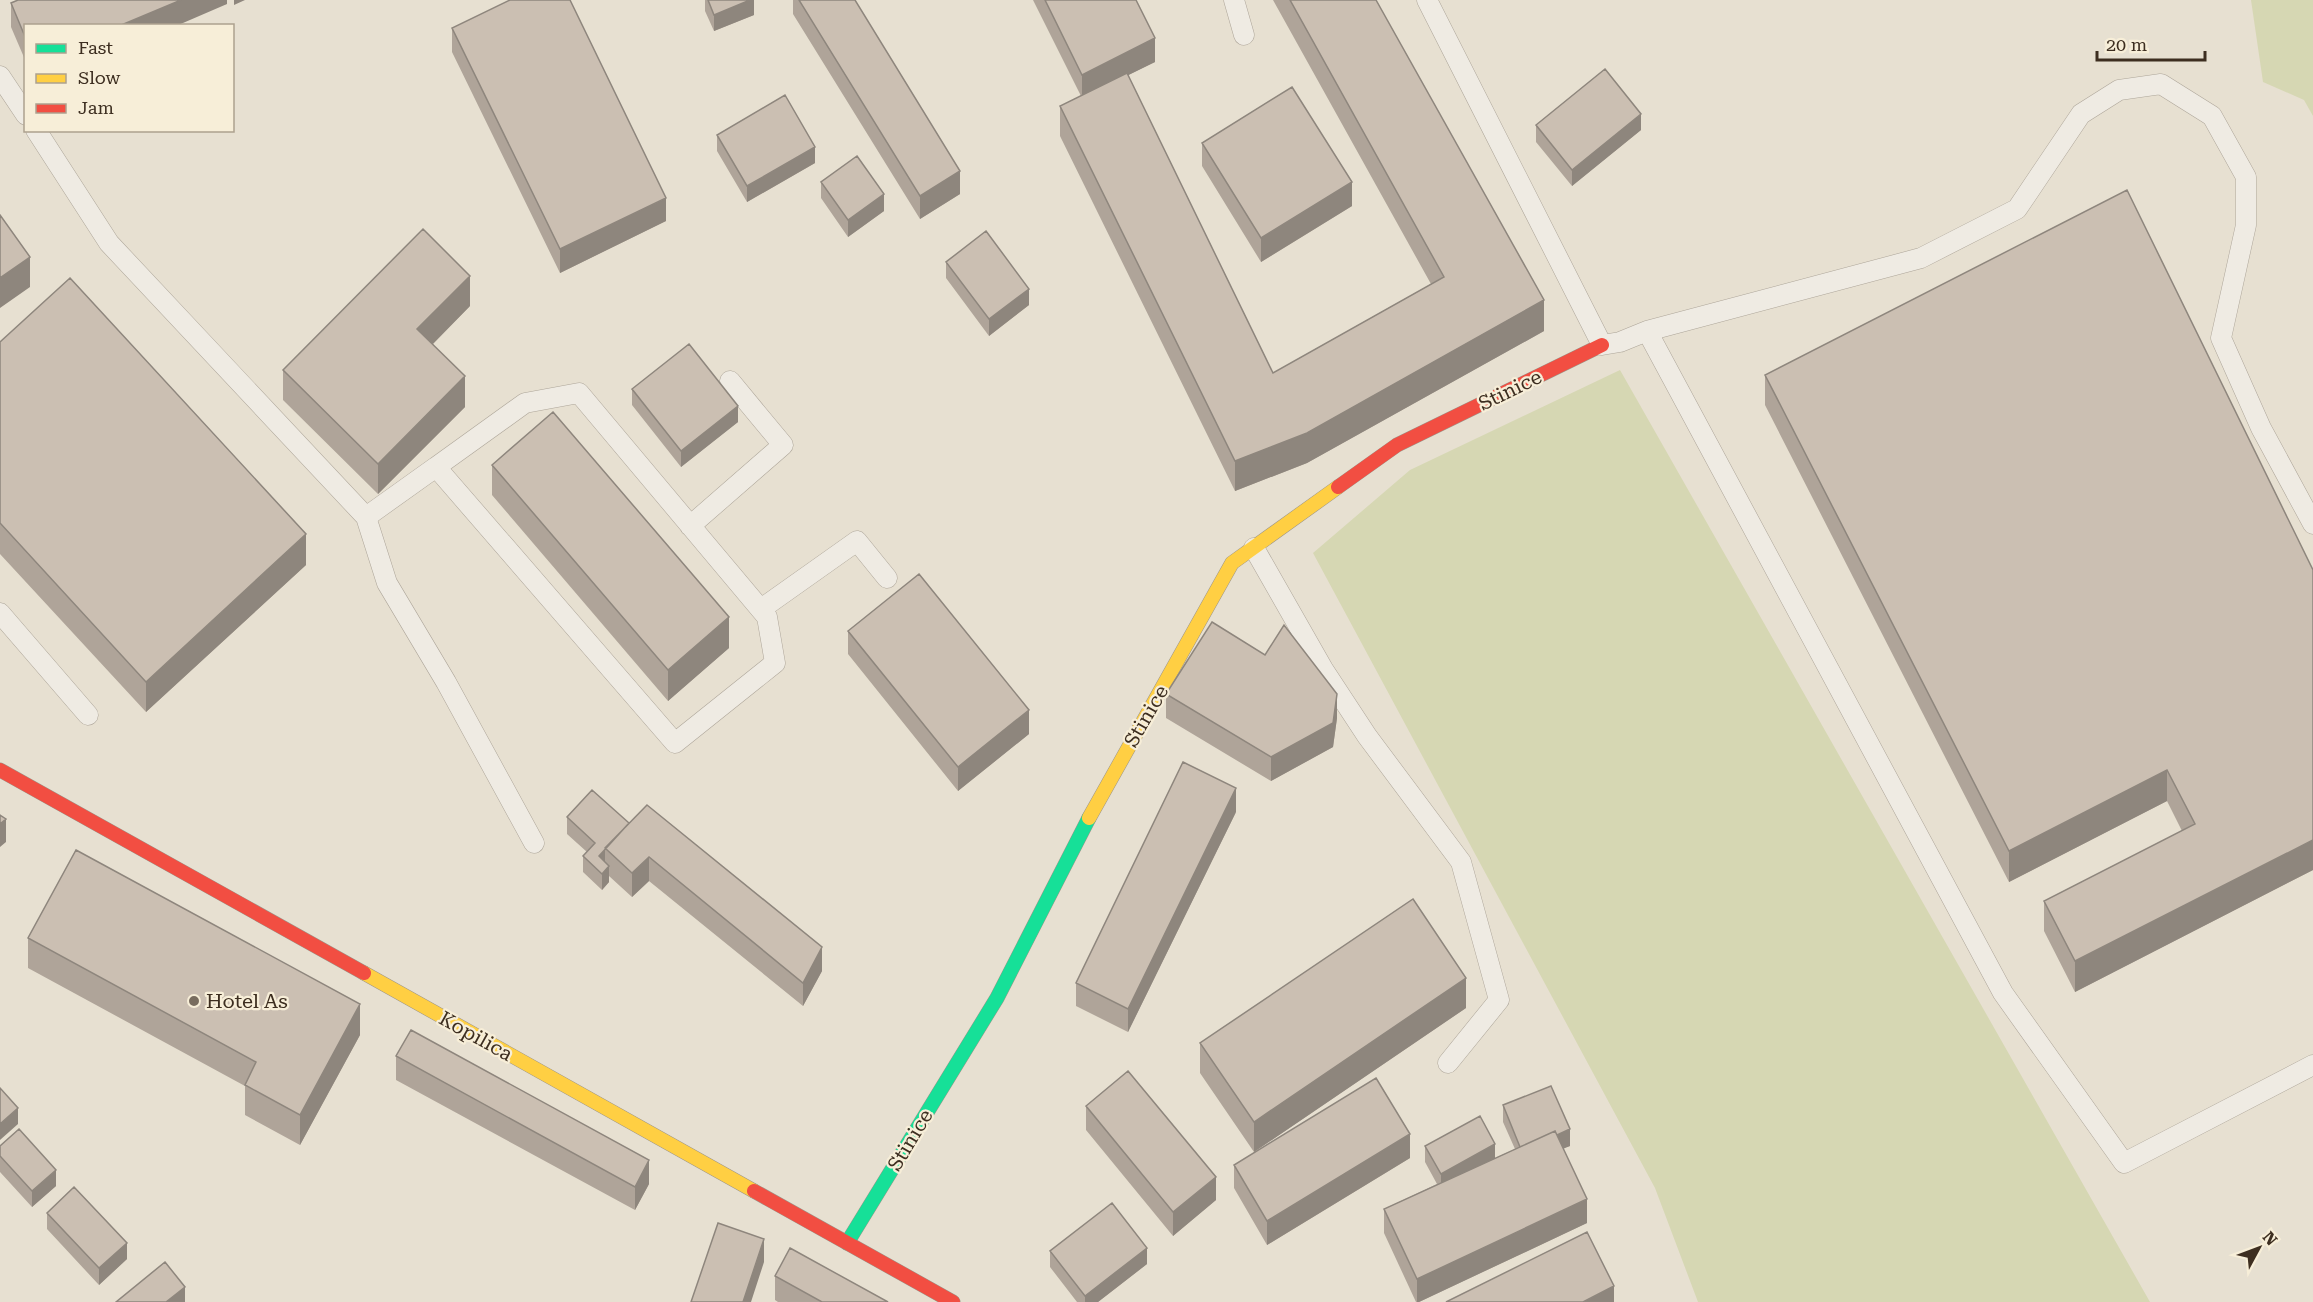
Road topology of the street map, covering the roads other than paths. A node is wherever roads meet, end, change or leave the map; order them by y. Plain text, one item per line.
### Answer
1 (1234, 0) edge
2 (1427, 0) edge
3 (1244, 35) dead end
4 (0, 76) edge
5 (24, 112) edge
6 (37, 132) edge
7 (1647, 332) junction
8 (1602, 345) junction
9 (730, 381) dead end
10 (436, 467) junction
11 (366, 517) junction
12 (2313, 524) edge
13 (690, 526) junction
14 (1254, 548) junction
15 (887, 578) dead end
16 (761, 609) junction
17 (0, 613) edge
18 (88, 716) dead end
19 (0, 770) edge
20 (534, 843) dead end
21 (1448, 1063) dead end
22 (2313, 1065) edge
23 (847, 1243) junction
24 (952, 1302) edge

1 - 3 lane
2 - 8 lane
4 - 5 lane
6 - 11 lane
7 - 8 lane
7 - 12 lane
7 - 22 lane
8 - 14 street, Stinice
9 - 13 lane
10 - 11 lane
10 - 13 lane
10 - 16 lane
11 - 20 lane
13 - 16 lane
14 - 21 lane
14 - 23 street, Stinice
15 - 16 lane
17 - 18 lane
19 - 23 street, Kopilica
23 - 24 street, Kopilica

